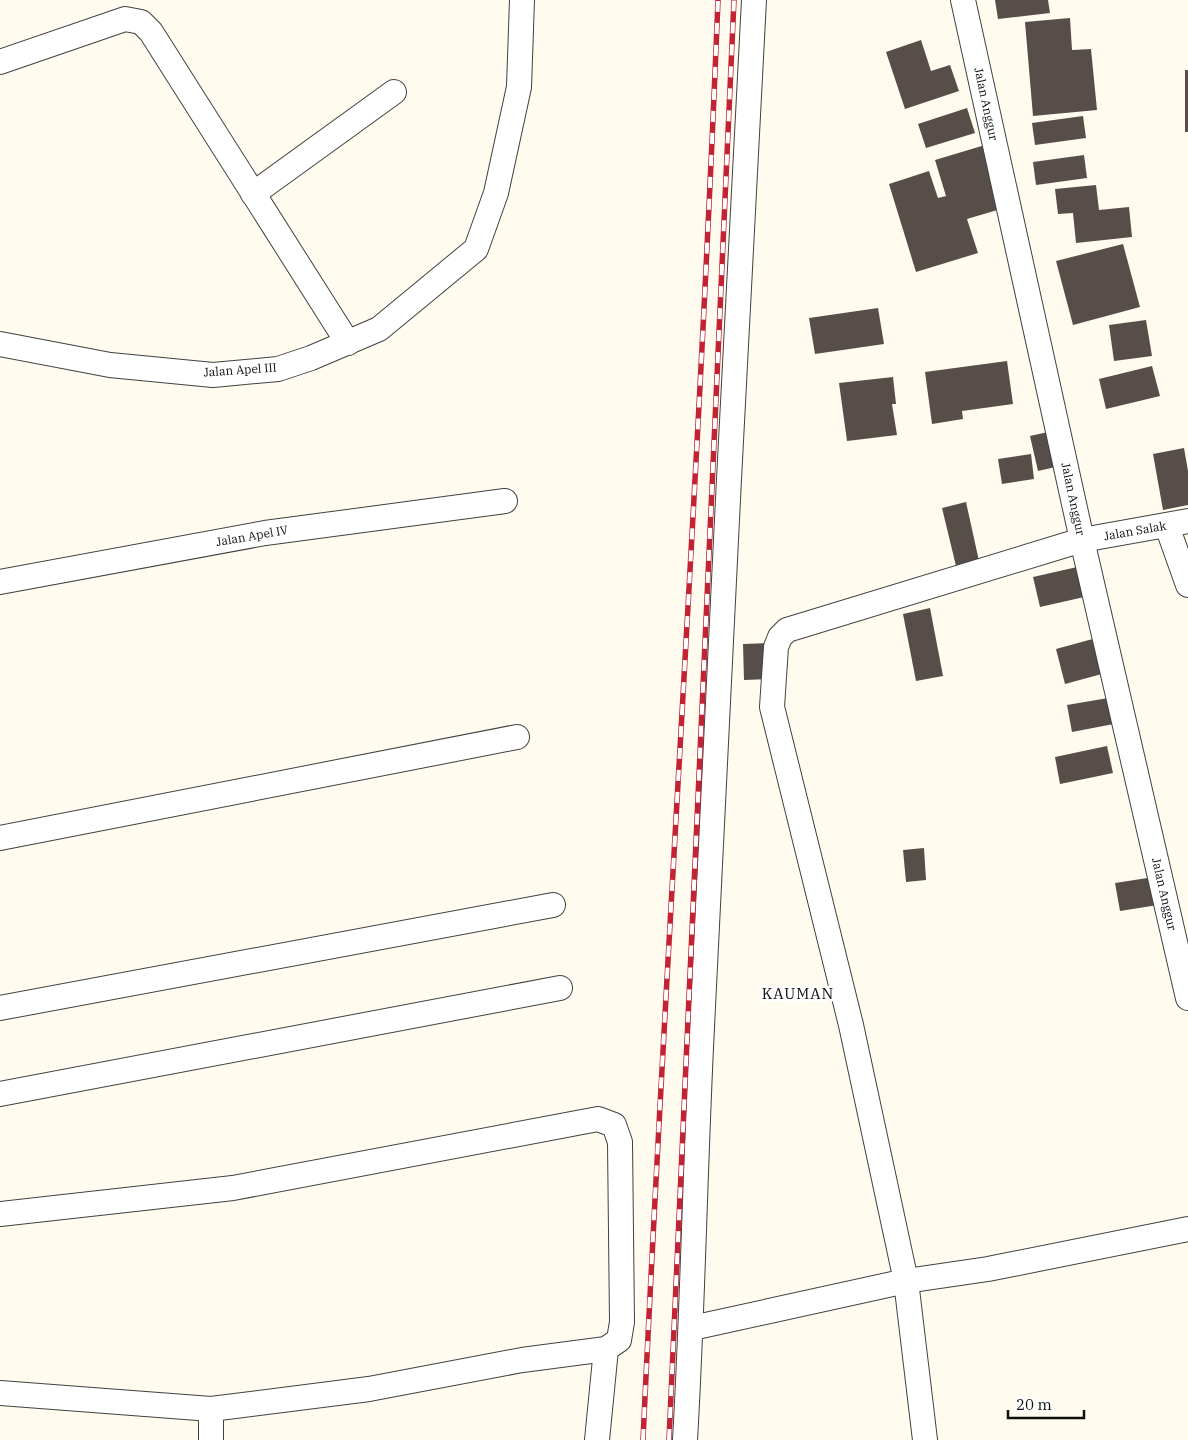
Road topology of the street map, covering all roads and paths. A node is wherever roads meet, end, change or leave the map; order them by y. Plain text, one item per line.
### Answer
1 (522, 0) edge
2 (754, 0) edge
3 (963, 0) edge
4 (0, 62) edge
5 (394, 92) dead end
6 (253, 194) junction
7 (0, 344) edge
8 (348, 344) junction
9 (505, 501) dead end
10 (1178, 524) edge
11 (1082, 540) junction
12 (0, 582) edge
13 (1188, 585) edge
14 (517, 737) dead end
15 (0, 838) edge
16 (553, 904) dead end
17 (560, 988) dead end
18 (1188, 998) edge
19 (0, 1008) edge
20 (0, 1094) edge
21 (0, 1214) edge
22 (1188, 1229) edge
23 (906, 1280) junction
24 (692, 1328) junction
25 (606, 1349) junction
26 (0, 1394) edge
27 (211, 1409) junction
28 (211, 1440) edge
29 (597, 1440) edge
30 (685, 1440) edge
31 (925, 1440) edge

1 - 8 street, Jalan Apel III
2 - 24 street
3 - 11 street, Jalan Anggur
4 - 6 street
5 - 6 street
6 - 8 street
7 - 8 street, Jalan Apel III
9 - 12 street, Jalan Apel IV
10 - 11 street, Jalan Salak
10 - 13 street
11 - 18 street, Jalan Anggur
11 - 23 street, Jalan Salak
14 - 15 street
16 - 19 street
17 - 20 street
21 - 25 street
22 - 23 street
23 - 24 street
23 - 31 street, Jalan Salak
24 - 30 street
25 - 27 street
25 - 29 street
26 - 27 street
27 - 28 street

